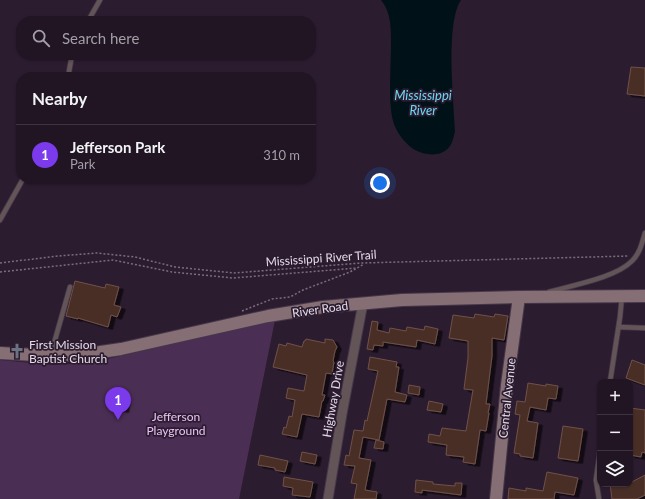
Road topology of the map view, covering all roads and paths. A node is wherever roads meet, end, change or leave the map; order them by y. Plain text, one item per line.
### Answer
1 (100, 0) edge
2 (91, 16) edge
3 (71, 60) edge
4 (69, 72) edge
5 (19, 184) edge
6 (0, 220) edge
7 (645, 233) edge
8 (636, 256) junction
9 (0, 263) edge
10 (366, 263) junction
11 (357, 268) junction
12 (0, 272) edge
13 (70, 287) dead end
14 (622, 296) junction
15 (645, 296) edge
16 (526, 297) junction
17 (363, 303) junction
18 (231, 324) junction
19 (618, 327) junction
20 (645, 328) edge
21 (0, 353) edge
22 (50, 356) junction
23 (610, 379) edge
24 (597, 473) edge
25 (597, 486) edge
26 (597, 487) edge
27 (328, 499) edge
28 (496, 499) edge
29 (599, 499) edge

1 - 2 lane
3 - 4 lane
5 - 6 lane
7 - 8 lane
8 - 10 path, Mississippi River Trail
8 - 16 lane
9 - 10 path, Mississippi River Trail
10 - 11 path
11 - 12 path
11 - 18 path
13 - 22 lane
14 - 15 main road, River Road
14 - 16 main road, River Road
14 - 19 lane
16 - 17 main road, River Road
16 - 28 main road, Central Avenue
17 - 18 main road, River Road
17 - 27 street, Highway Drive
18 - 22 main road, River Road
19 - 20 lane
19 - 23 lane
21 - 22 main road, River Road
24 - 25 lane
26 - 29 lane

